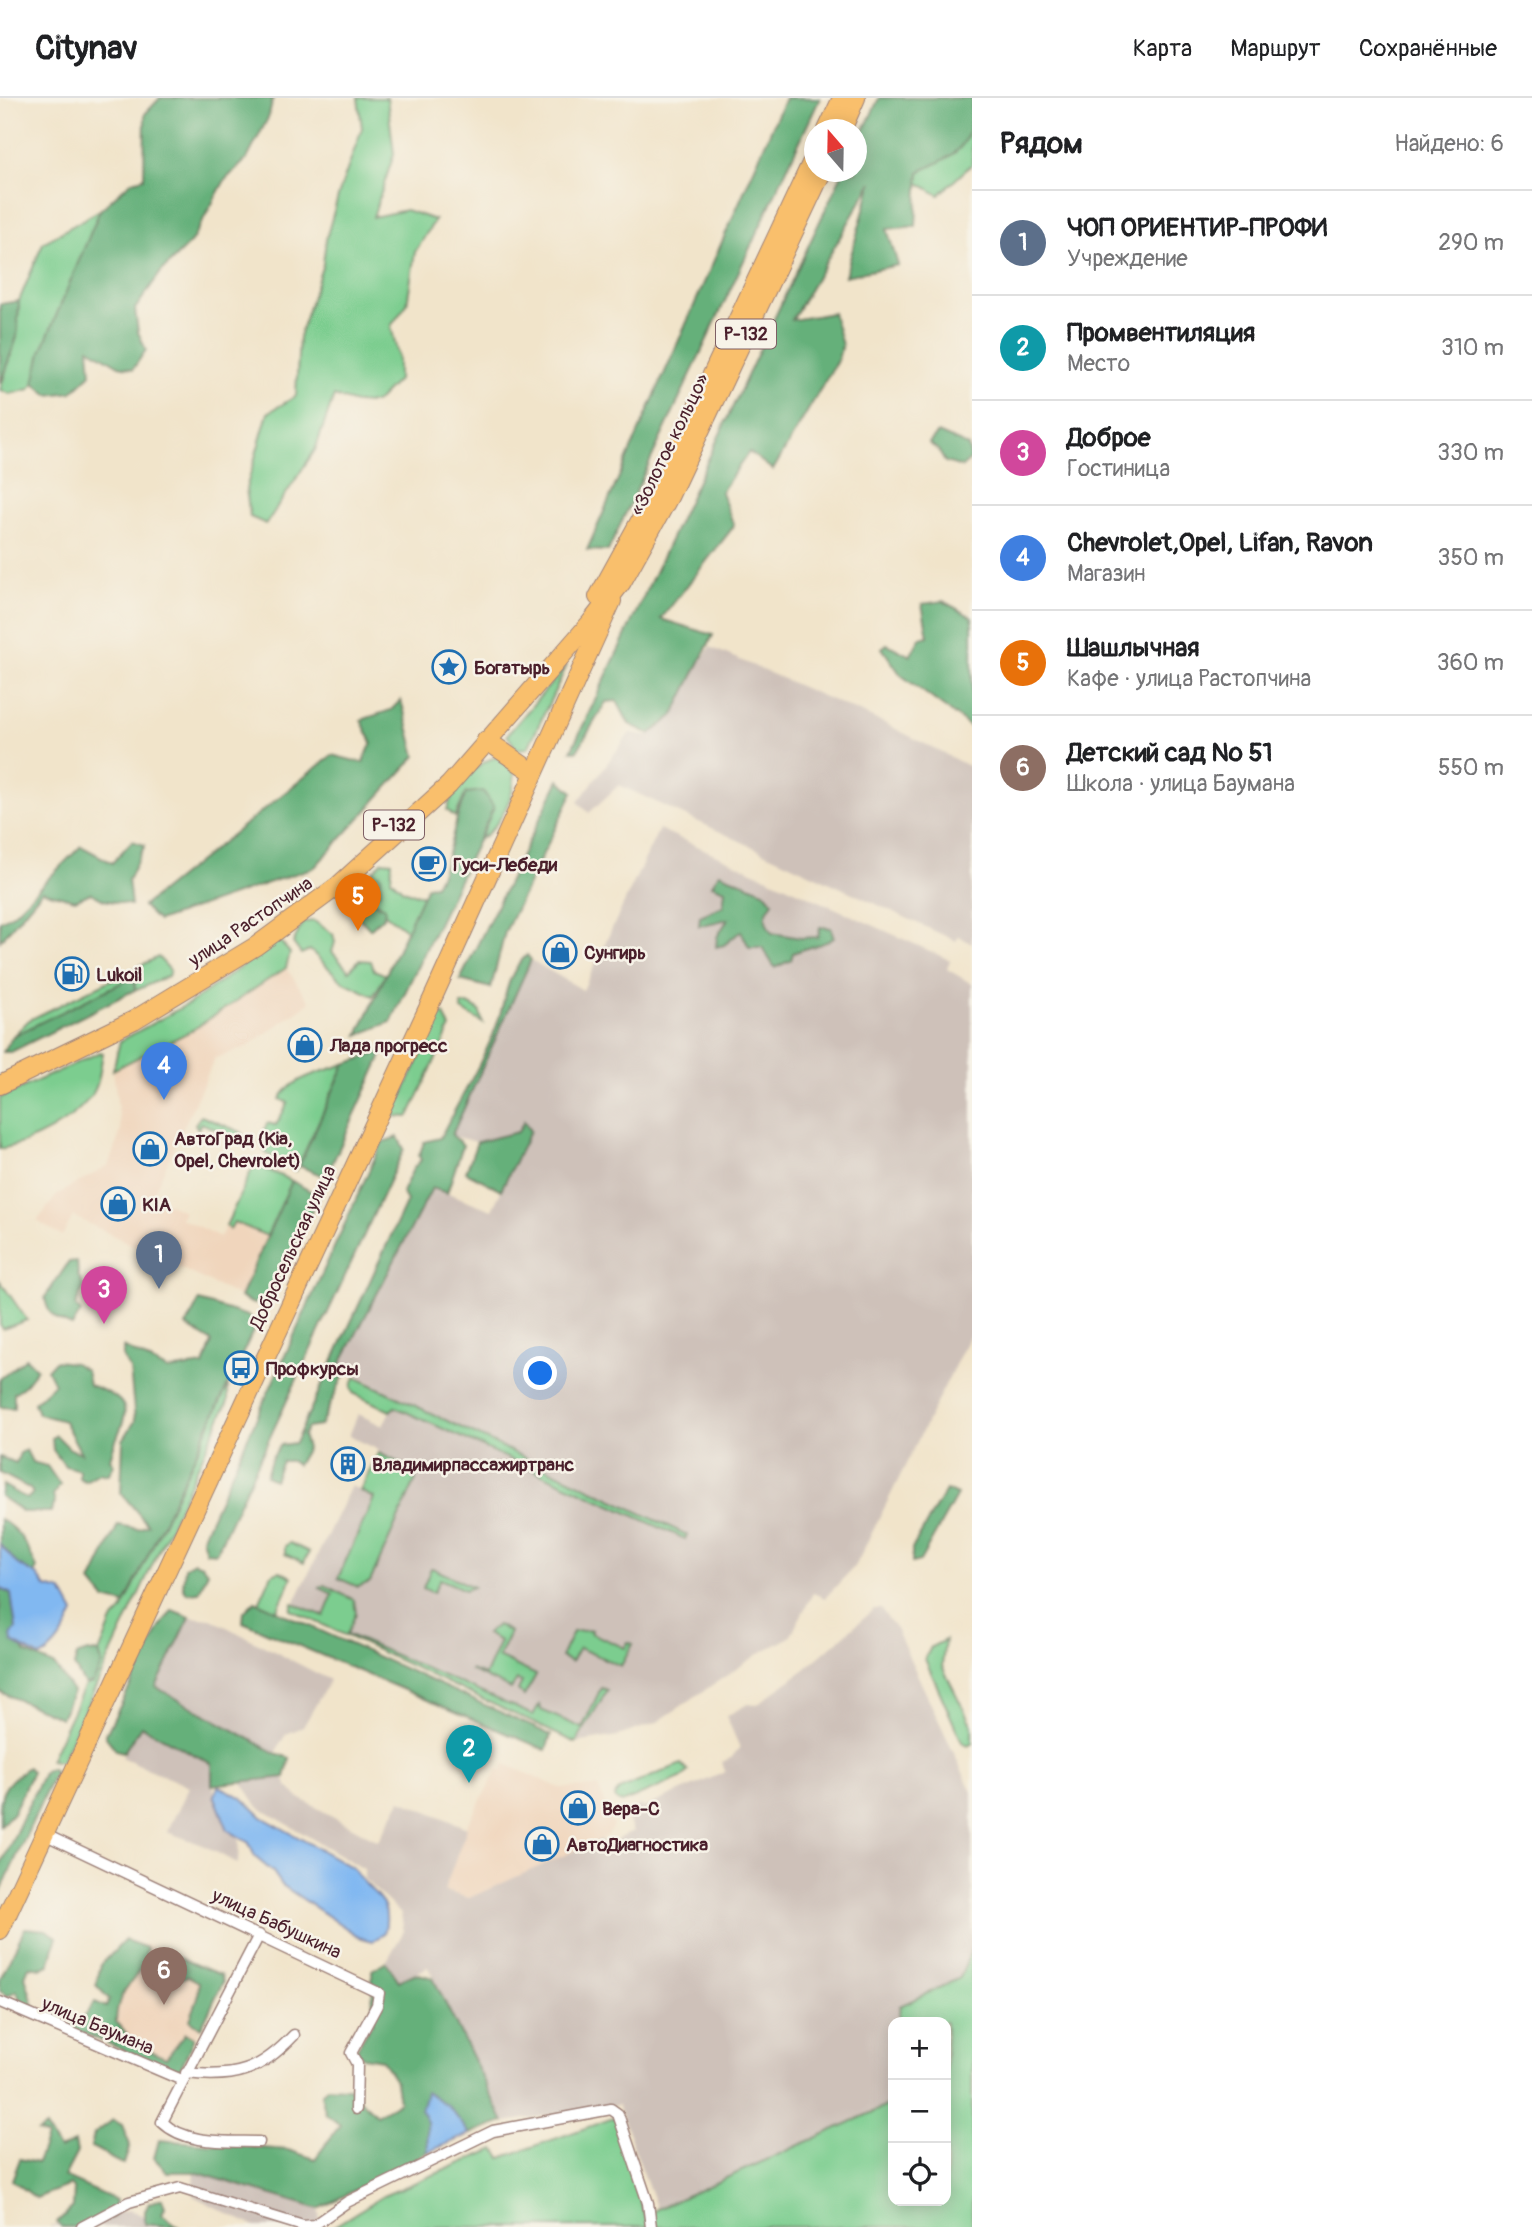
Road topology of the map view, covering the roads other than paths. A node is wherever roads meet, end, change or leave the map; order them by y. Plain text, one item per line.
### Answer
1 (842, 98) edge
2 (856, 98) edge
3 (832, 119) edge
4 (847, 119) edge
5 (804, 178) edge
6 (817, 182) edge
7 (691, 420) joint
8 (622, 582) junction
9 (554, 664) junction
10 (578, 679) junction
11 (486, 740) junction
12 (534, 773) junction
13 (0, 1074) edge
14 (0, 1085) edge
15 (46, 1835) junction
16 (0, 1930) edge
17 (259, 1935) junction
18 (0, 2002) edge
19 (294, 2035) dead end
20 (184, 2076) junction
21 (356, 2109) dead end
22 (259, 2142) dead end
23 (82, 2227) edge
24 (651, 2227) edge

1 - 3 main road
2 - 4 main road
5 - 7 main road, «Золотое кольцо» / Р-132
6 - 8 main road, «Золотое кольцо» / Р-132
7 - 9 main road, улица Растопчина / Р-132
8 - 9 main road, улица Растопчина / Р-132
8 - 10 main road, Добросельская улица
9 - 10 main road
9 - 11 main road, улица Растопчина / Р-132
10 - 12 main road, Добросельская улица
11 - 12 main road
11 - 13 main road, улица Растопчина / Р-132
11 - 14 main road, улица Растопчина / Р-132
12 - 15 main road, Добросельская улица
15 - 16 main road, Добросельская улица
15 - 17 street, улица Бабушкина
17 - 20 street
17 - 21 street, улица Бабушкина
18 - 20 street, улица Баумана
19 - 20 street
20 - 22 street
23 - 24 street

